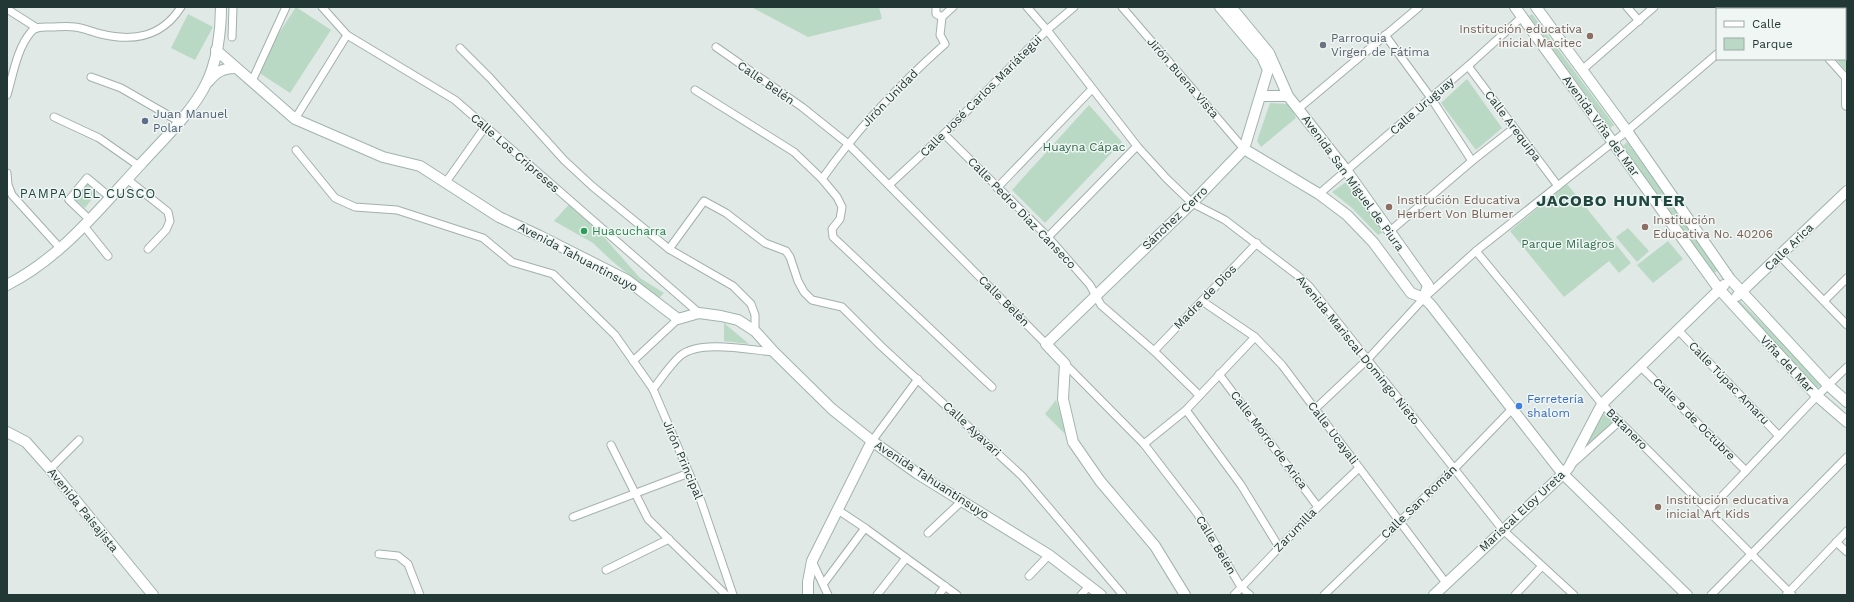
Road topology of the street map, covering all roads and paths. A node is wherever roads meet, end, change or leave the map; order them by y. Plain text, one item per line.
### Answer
1 (181, 7) edge
2 (221, 7) edge
3 (233, 7) edge
4 (286, 7) edge
5 (322, 7) edge
6 (936, 7) edge
7 (953, 7) edge
8 (1027, 7) edge
9 (1074, 7) edge
10 (1122, 7) edge
11 (1220, 7) edge
12 (1231, 7) edge
13 (1419, 7) edge
14 (1515, 7) edge
15 (1536, 7) edge
16 (1628, 7) edge
17 (1654, 7) edge
18 (7, 9) edge
19 (1522, 16) junction
20 (942, 17) junction
21 (1639, 21) junction
22 (37, 28) junction
23 (1047, 30) junction
24 (347, 35) junction
25 (1385, 35) junction
26 (232, 37) dead end
27 (716, 47) dead end
28 (460, 48) dead end
29 (216, 50) junction
30 (1716, 55) edge
31 (1830, 60) edge
32 (1468, 66) junction
33 (235, 68) junction
34 (1272, 69) junction
35 (1582, 70) junction
36 (91, 77) dead end
37 (1847, 78) edge
38 (252, 81) junction
39 (206, 84) junction
40 (1092, 89) junction
41 (695, 90) dead end
42 (7, 95) edge
43 (1261, 96) junction
44 (1288, 96) junction
45 (1431, 98) junction
46 (1847, 105) edge
47 (1298, 109) junction
48 (54, 117) dead end
49 (295, 119) junction
50 (180, 122) junction
51 (485, 127) junction
52 (1514, 128) junction
53 (1627, 131) junction
54 (944, 134) junction
55 (1613, 142) junction
56 (847, 143) junction
57 (1137, 146) junction
58 (1244, 149) junction
59 (296, 150) dead end
60 (1472, 161) junction
61 (139, 166) junction
62 (1346, 170) junction
63 (7, 173) edge
64 (127, 179) junction
65 (822, 179) junction
66 (446, 182) junction
67 (889, 186) junction
68 (1558, 186) junction
69 (998, 188) junction
70 (1847, 191) edge
71 (1319, 194) junction
72 (110, 198) junction
73 (1192, 203) junction
74 (87, 223) junction
75 (1389, 232) junction
76 (1048, 237) junction
77 (1257, 243) junction
78 (60, 248) junction
79 (148, 249) dead end
80 (669, 249) junction
81 (1476, 251) junction
82 (108, 256) dead end
83 (1780, 256) junction
84 (1847, 278) edge
85 (1730, 279) junction
86 (7, 285) edge
87 (1719, 289) junction
88 (1741, 293) junction
89 (1096, 295) junction
90 (1424, 298) junction
91 (1202, 301) junction
92 (1824, 301) junction
93 (1730, 302) junction
94 (699, 314) junction
95 (678, 319) junction
96 (1847, 325) edge
97 (1678, 330) junction
98 (755, 331) junction
99 (1255, 337) junction
100 (1046, 344) junction
101 (1154, 351) junction
102 (774, 352) junction
103 (1368, 359) junction
104 (633, 361) junction
105 (1065, 364) junction
106 (1641, 366) junction
107 (1847, 367) edge
108 (1219, 374) junction
109 (918, 379) junction
110 (1828, 385) junction
111 (992, 387) dead end
112 (653, 390) junction
113 (1199, 395) junction
114 (1817, 396) junction
115 (1847, 402) edge
116 (1602, 404) junction
117 (1513, 408) junction
118 (1315, 409) junction
119 (1186, 410) junction
120 (1620, 421) junction
121 (1847, 422) edge
122 (7, 432) edge
123 (1779, 436) junction
124 (79, 440) dead end
125 (872, 441) junction
126 (1144, 444) junction
127 (611, 445) dead end
128 (1847, 457) edge
129 (1359, 468) junction
130 (50, 469) junction
131 (1453, 470) junction
132 (1566, 470) junction
133 (1746, 471) junction
134 (689, 473) junction
135 (635, 493) junction
136 (963, 500) junction
137 (1318, 507) junction
138 (838, 510) junction
139 (1708, 511) junction
140 (573, 517) dead end
141 (1399, 521) junction
142 (865, 528) junction
143 (1503, 530) junction
144 (1847, 531) edge
145 (928, 533) dead end
146 (669, 539) junction
147 (1836, 542) junction
148 (1279, 547) junction
149 (1847, 552) edge
150 (379, 554) dead end
151 (1751, 554) junction
152 (1049, 555) junction
153 (906, 558) junction
154 (812, 561) junction
155 (1542, 566) junction
156 (606, 570) dead end
157 (1029, 576) dead end
158 (824, 583) junction
159 (1446, 583) junction
160 (1090, 585) junction
161 (945, 586) junction
162 (1241, 587) junction
163 (1789, 594) edge
164 (153, 595) edge
165 (420, 595) edge
166 (726, 595) edge
167 (733, 595) edge
168 (808, 595) edge
169 (828, 595) edge
170 (878, 595) edge
171 (939, 595) edge
172 (957, 595) edge
173 (1081, 595) edge
174 (1101, 595) edge
175 (1123, 595) edge
176 (1185, 595) edge
177 (1234, 595) edge
178 (1250, 595) edge
179 (1324, 595) edge
180 (1434, 595) edge
181 (1515, 595) edge
182 (1574, 595) edge
183 (1687, 595) edge
184 (1711, 595) edge

1 - 22 street
2 - 29 street
3 - 26 street
4 - 38 street
5 - 24 street, Calle Los Cripreses
6 - 20 street
7 - 20 street
8 - 23 street, Avenida Mariscal Domingo Nieto
9 - 23 street, Calle José Carlos Mariátegui
10 - 58 street, Jirón Buena Vista
11 - 34 street
12 - 34 street
13 - 25 street
14 - 19 street, Avenida Viña del Mar
15 - 35 street, Avenida Viña del Mar
16 - 21 street
17 - 21 street
18 - 22 street
19 - 32 street, Calle Uruguay
19 - 55 street, Avenida Viña del Mar
20 - 56 street, Jirón Unidad
21 - 35 street
22 - 42 street
23 - 40 street, Avenida Mariscal Domingo Nieto
23 - 54 street, Calle José Carlos Mariátegui
24 - 49 street
24 - 51 street, Calle Los Cripreses
25 - 45 street
25 - 47 street
27 - 56 street, Calle Belén
28 - 80 street
29 - 33 street, Avenida Tahuantinsuyo
29 - 39 street
30 - 53 street
31 - 37 street
32 - 45 street, Calle Uruguay
32 - 52 street, Calle Arequipa
33 - 38 street, Avenida Tahuantinsuyo
33 - 39 street
34 - 43 street, Sánchez Cerro
34 - 44 street, Avenida San Miguel de Piura
35 - 53 street, Avenida Viña del Mar
36 - 50 street
37 - 46 street
38 - 49 street, Avenida Tahuantinsuyo
39 - 50 street
40 - 57 street, Avenida Mariscal Domingo Nieto
40 - 69 street
41 - 65 street
43 - 44 street
43 - 58 street, Sánchez Cerro
44 - 47 street, Avenida San Miguel de Piura
45 - 60 street
45 - 62 street, Calle Uruguay
47 - 62 street, Avenida San Miguel de Piura
48 - 61 street
49 - 66 street, Avenida Tahuantinsuyo
50 - 61 street
51 - 66 street
51 - 94 street, Calle Los Cripreses
52 - 60 street
52 - 68 street, Calle Arequipa
53 - 55 street
53 - 85 street, Avenida Viña del Mar
54 - 67 street, Calle José Carlos Mariátegui
54 - 69 street, Calle Pedro Diaz Canseco
55 - 68 street
55 - 87 street, Avenida Viña del Mar
56 - 65 street, Jirón Unidad
56 - 67 street, Calle Belén
57 - 73 street, Avenida Mariscal Domingo Nieto
57 - 76 street
58 - 71 street, Avenida San Miguel de Piura
58 - 73 street, Sánchez Cerro
59 - 104 street, Jirón Principal
60 - 75 street
61 - 64 street
62 - 71 street, Calle Uruguay
62 - 75 street, Avenida San Miguel de Piura
63 - 78 street
64 - 72 street
64 - 79 street
65 - 111 street
66 - 95 street, Avenida Tahuantinsuyo
67 - 100 street, Calle Belén
68 - 81 street
69 - 76 street, Calle Pedro Diaz Canseco
70 - 83 street, Calle Arica
71 - 90 street, Avenida San Miguel de Piura
72 - 74 street
72 - 74 street
73 - 77 street, Avenida Mariscal Domingo Nieto
73 - 89 street, Sánchez Cerro
74 - 78 street
74 - 82 street
75 - 90 street, Avenida San Miguel de Piura
76 - 89 street, Calle Pedro Diaz Canseco
77 - 91 street, Madre de Dios
77 - 103 street, Avenida Mariscal Domingo Nieto
78 - 86 street
80 - 98 street
80 - 109 street, Calle Ayavari
81 - 90 street
81 - 116 street, Batanero
83 - 88 street, Calle Arica
83 - 92 street
84 - 92 street
85 - 87 street, Mariscal Eloy Ureta
85 - 88 street, Avenida Viña del Mar
87 - 93 street, Avenida Viña del Mar
87 - 97 street, Mariscal Eloy Ureta
88 - 93 street, Calle Arica
88 - 110 street, Viña del Mar
89 - 100 street, Sánchez Cerro
89 - 101 street, Calle Pedro Diaz Canseco
90 - 103 street
90 - 117 street, Avenida San Miguel de Piura
91 - 99 street, Calle Ucayali
91 - 101 street, Madre de Dios
92 - 96 street
93 - 114 street, Viña del Mar
94 - 95 street, Avenida Tahuantinsuyo
94 - 98 street, Avenida Tahuantinsuyo
95 - 104 street
97 - 106 street, Mariscal Eloy Ureta
97 - 123 street, Calle Túpac Amaru
98 - 102 street, Avenida Tahuantinsuyo
99 - 108 street
99 - 118 street, Calle Ucayali
100 - 105 street, Calle Belén
101 - 113 street, Calle Pedro Diaz Canseco
102 - 112 street
102 - 125 street, Avenida Tahuantinsuyo
103 - 118 street
103 - 131 street, Avenida Mariscal Domingo Nieto
104 - 112 street, Jirón Principal
105 - 126 street, Calle Belén
105 - 176 street
106 - 116 street, Mariscal Eloy Ureta
106 - 133 street, Calle 9 de Octubre
107 - 110 street
108 - 113 street
108 - 137 street, Calle Morro de Arica
109 - 125 street
109 - 175 street, Calle Ayavari
110 - 114 street
110 - 115 street, Viña del Mar
112 - 134 street, Jirón Principal
113 - 119 street
114 - 121 street, Viña del Mar
114 - 123 street
116 - 120 street, Batanero
116 - 132 street, Mariscal Eloy Ureta
117 - 131 street, Calle San Román
117 - 132 street, Avenida San Miguel de Piura
118 - 129 street, Calle Ucayali
119 - 126 street
119 - 148 street
120 - 132 street
120 - 139 street, Batanero
122 - 130 street, Avenida Paisajista
123 - 133 street
124 - 130 street
125 - 136 street, Avenida Tahuantinsuyo
125 - 138 street
126 - 162 street, Calle Belén
127 - 135 street
128 - 151 street
129 - 137 street, Zarumilla
129 - 141 street, Calle Ucayali
130 - 164 street, Avenida Paisajista
131 - 141 street, Calle San Román
131 - 143 street, Avenida Mariscal Domingo Nieto
132 - 143 street, Mariscal Eloy Ureta
132 - 183 street, Avenida San Miguel de Piura
133 - 139 street
134 - 135 street
134 - 167 street, Jirón Principal
135 - 140 street
135 - 146 street
136 - 145 street
136 - 152 street, Avenida Tahuantinsuyo
137 - 148 street, Zarumilla
138 - 142 street
138 - 154 street
139 - 151 street, Batanero
141 - 159 street, Calle Ucayali
141 - 179 street, Calle San Román
142 - 153 street
142 - 158 street
143 - 155 street, Avenida Mariscal Domingo Nieto
143 - 159 street, Mariscal Eloy Ureta
144 - 147 street
146 - 156 street
146 - 166 street
147 - 149 street
147 - 163 street
148 - 162 street, Zarumilla
150 - 165 street
151 - 163 street, Batanero
151 - 184 street
152 - 157 street
152 - 160 street, Avenida Tahuantinsuyo
153 - 161 street
153 - 170 street
154 - 158 street
154 - 168 street
155 - 181 street
155 - 182 street, Avenida Mariscal Domingo Nieto
158 - 169 street
159 - 180 street, Mariscal Eloy Ureta
160 - 173 street
160 - 174 street, Avenida Tahuantinsuyo
161 - 171 street
161 - 172 street
162 - 177 street, Zarumilla
162 - 178 street, Calle Belén

